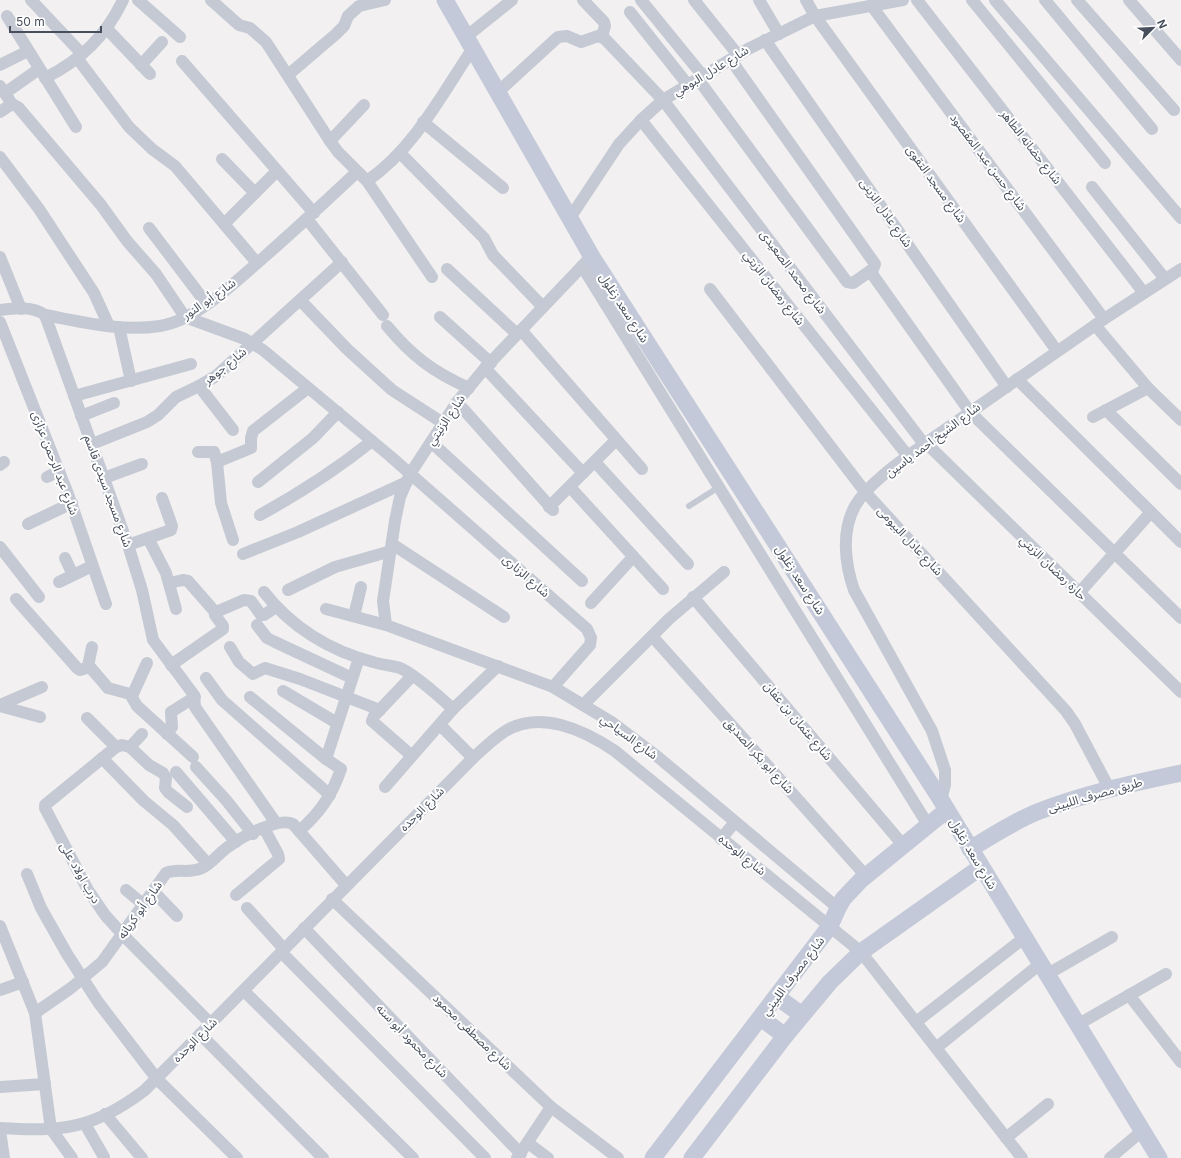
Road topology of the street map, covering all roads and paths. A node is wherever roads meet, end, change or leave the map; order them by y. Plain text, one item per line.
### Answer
1 (124, 0) edge
2 (138, 0) edge
3 (211, 0) edge
4 (385, 0) edge
5 (445, 0) edge
6 (512, 0) edge
7 (583, 0) edge
8 (642, 0) edge
9 (694, 0) edge
10 (759, 0) edge
11 (806, 0) edge
12 (903, 0) edge
13 (917, 0) edge
14 (972, 0) edge
15 (995, 0) edge
16 (1045, 0) edge
17 (1077, 0) edge
18 (1129, 0) edge
19 (39, 2) edge
20 (366, 2) edge
21 (853, 4) edge
22 (871, 5) junction
23 (630, 12) dead end
24 (7, 16) dead end
25 (815, 16) junction
26 (107, 29) junction
27 (779, 34) junction
28 (602, 36) junction
29 (180, 37) dead end
30 (765, 40) junction
31 (162, 42) dead end
32 (470, 42) junction
33 (28, 51) junction
34 (79, 56) junction
35 (734, 57) junction
36 (1181, 60) edge
37 (182, 61) dead end
38 (0, 65) edge
39 (42, 73) junction
40 (288, 75) junction
41 (696, 80) junction
42 (2, 90) edge
43 (498, 92) junction
44 (663, 100) junction
45 (12, 104) junction
46 (364, 105) dead end
47 (1174, 110) dead end
48 (0, 112) edge
49 (641, 120) junction
50 (423, 122) junction
51 (76, 127) dead end
52 (1152, 129) dead end
53 (330, 141) junction
54 (400, 153) junction
55 (0, 157) edge
56 (222, 159) dead end
57 (1105, 163) dead end
58 (277, 171) junction
59 (358, 172) junction
60 (366, 181) junction
61 (1092, 187) dead end
62 (503, 188) dead end
63 (255, 193) junction
64 (311, 216) junction
65 (570, 218) junction
66 (1181, 218) edge
67 (224, 224) junction
68 (149, 228) dead end
69 (0, 257) edge
70 (342, 262) junction
71 (587, 262) junction
72 (257, 263) junction
73 (447, 269) dead end
74 (1181, 269) edge
75 (870, 271) junction
76 (432, 277) dead end
77 (1165, 279) junction
78 (710, 289) dead end
79 (1144, 293) junction
80 (300, 300) junction
81 (206, 304) junction
82 (543, 307) junction
83 (21, 309) junction
84 (0, 310) edge
85 (46, 315) junction
86 (185, 317) junction
87 (440, 317) dead end
88 (0, 322) edge
89 (1100, 322) junction
90 (114, 326) junction
91 (519, 332) junction
92 (253, 343) junction
93 (1058, 351) junction
94 (191, 364) dead end
95 (488, 365) junction
96 (1017, 379) junction
97 (131, 381) junction
98 (200, 386) junction
99 (1007, 387) junction
100 (308, 388) junction
101 (469, 388) junction
102 (1148, 388) junction
103 (74, 396) junction
104 (457, 402) junction
105 (114, 403) dead end
106 (1106, 410) junction
107 (338, 412) junction
108 (970, 412) junction
109 (81, 416) junction
110 (1093, 417) dead end
111 (1181, 420) edge
112 (443, 423) junction
113 (234, 430) dead end
114 (616, 440) junction
115 (372, 441) junction
116 (431, 442) junction
117 (925, 443) junction
118 (92, 444) junction
119 (198, 452) dead end
120 (908, 456) junction
121 (217, 462) junction
122 (594, 462) junction
123 (142, 464) dead end
124 (642, 469) dead end
125 (59, 471) junction
126 (583, 473) junction
127 (47, 477) dead end
128 (104, 478) junction
129 (409, 478) junction
130 (258, 482) dead end
131 (1181, 484) edge
132 (570, 486) junction
133 (719, 487) junction
134 (866, 493) junction
135 (162, 498) dead end
136 (72, 503) junction
137 (689, 506) dead end
138 (1151, 512) junction
139 (260, 515) dead end
140 (28, 524) dead end
141 (148, 538) junction
142 (233, 540) dead end
143 (1181, 542) edge
144 (128, 545) junction
145 (0, 547) edge
146 (391, 547) junction
147 (1115, 553) junction
148 (243, 554) dead end
149 (633, 557) junction
150 (64, 558) dead end
151 (688, 564) dead end
152 (92, 566) junction
153 (724, 572) dead end
154 (73, 575) junction
155 (582, 581) dead end
156 (59, 582) dead end
157 (169, 583) junction
158 (361, 587) dead end
159 (663, 589) dead end
160 (288, 590) dead end
161 (264, 592) dead end
162 (1079, 593) junction
163 (39, 597) dead end
164 (693, 597) junction
165 (16, 599) dead end
166 (591, 603) dead end
167 (106, 604) dead end
168 (276, 607) junction
169 (176, 609) dead end
170 (326, 609) dead end
171 (216, 613) junction
172 (354, 616) junction
173 (504, 618) dead end
174 (1181, 618) edge
175 (257, 625) dead end
176 (386, 625) junction
177 (652, 636) junction
178 (92, 647) dead end
179 (230, 647) dead end
180 (359, 658) junction
181 (147, 663) dead end
182 (171, 665) junction
183 (88, 666) junction
184 (498, 666) junction
185 (412, 676) junction
186 (206, 678) dead end
187 (352, 678) junction
188 (42, 687) dead end
189 (553, 687) junction
190 (283, 691) dead end
191 (1181, 692) edge
192 (132, 696) junction
193 (195, 697) junction
194 (250, 697) dead end
195 (346, 697) junction
196 (0, 705) edge
197 (583, 705) junction
198 (453, 709) junction
199 (380, 710) junction
200 (40, 716) dead end
201 (88, 718) dead end
202 (338, 723) junction
203 (440, 725) junction
204 (142, 734) dead end
205 (167, 734) junction
206 (116, 747) junction
207 (130, 747) junction
208 (412, 756) junction
209 (102, 758) junction
210 (473, 758) junction
211 (326, 759) junction
212 (176, 772) dead end
213 (1180, 775) edge
214 (385, 787) dead end
215 (1110, 790) junction
216 (330, 795) junction
217 (944, 805) junction
218 (187, 807) dead end
219 (735, 822) junction
220 (276, 823) junction
221 (928, 824) junction
222 (264, 828) junction
223 (299, 831) junction
224 (253, 834) junction
225 (721, 839) junction
226 (236, 842) junction
227 (903, 845) junction
228 (970, 849) junction
229 (208, 864) junction
230 (981, 867) junction
231 (27, 874) dead end
232 (866, 876) junction
233 (346, 885) junction
234 (126, 890) dead end
235 (153, 891) junction
236 (236, 895) dead end
237 (332, 899) junction
238 (144, 905) junction
239 (247, 908) dead end
240 (838, 908) junction
241 (177, 916) dead end
242 (0, 926) edge
243 (830, 926) junction
244 (304, 928) junction
245 (123, 935) junction
246 (1112, 937) dead end
247 (1024, 938) junction
248 (283, 950) junction
249 (861, 952) junction
250 (1043, 970) junction
251 (1166, 974) dead end
252 (82, 978) junction
253 (23, 982) junction
254 (0, 990) edge
255 (244, 990) junction
256 (1129, 995) junction
257 (777, 996) junction
258 (35, 1013) junction
259 (802, 1015) junction
260 (761, 1018) junction
261 (916, 1022) junction
262 (211, 1024) junction
263 (1078, 1026) junction
264 (200, 1034) junction
265 (785, 1036) junction
266 (936, 1048) junction
267 (1181, 1062) edge
268 (157, 1079) junction
269 (45, 1084) junction
270 (0, 1087) edge
271 (1048, 1104) dead end
272 (551, 1107) junction
273 (105, 1114) junction
274 (85, 1124) junction
275 (0, 1129) edge
276 (51, 1129) junction
277 (1142, 1130) junction
278 (1006, 1138) junction
279 (528, 1143) junction
280 (519, 1156) edge
281 (104, 1157) dead end
282 (4, 1158) edge
283 (72, 1158) edge
284 (142, 1158) edge
285 (237, 1158) edge
286 (323, 1158) edge
287 (413, 1158) edge
288 (485, 1158) edge
289 (548, 1158) edge
290 (618, 1158) edge
291 (653, 1158) edge
292 (692, 1158) edge
293 (1022, 1158) edge
294 (1110, 1158) edge
295 (1160, 1158) edge

1 - 26 street
2 - 29 street
3 - 40 street
4 - 20 street
5 - 32 main road, شارع سعد زغلول
6 - 32 street
7 - 28 street
8 - 41 street
9 - 35 street
10 - 27 street
11 - 25 street, شارع مسجد التقوى
12 - 22 street, شارع عادل البوهي
13 - 79 street, شارع حضانه الطاهر
14 - 57 street
15 - 66 street
16 - 52 street
17 - 47 street
18 - 36 street
19 - 34 street
20 - 40 street
21 - 22 street, شارع عادل البوهي
21 - 25 street, شارع عادل البوهي
22 - 89 street, شارع حسن عبد المقصود
23 - 41 street
24 - 33 street
25 - 27 street, شارع عادل البوهي
25 - 93 street, شارع مسجد التقوى
26 - 31 street
26 - 34 street
27 - 30 street, شارع عادل البوهي
28 - 43 street
28 - 44 street, شارع محمد الصعيدى
30 - 35 street, شارع عادل البوهي
30 - 99 street, شارع عادل الزينى
32 - 43 main road, شارع سعد زغلول
32 - 50 street
33 - 38 street
33 - 39 street
34 - 39 street
34 - 67 street
35 - 41 street, شارع عادل البوهي
35 - 75 street
37 - 58 street
39 - 42 street
39 - 51 street
40 - 53 street
41 - 44 street, شارع عادل البوهي
41 - 75 street
42 - 45 street
43 - 65 main road, شارع سعد زغلول
44 - 49 street, شارع عادل البوهي
44 - 117 street, شارع محمد الصعيدى
45 - 48 street
45 - 86 street
46 - 53 street
49 - 65 street, شارع عادل البوهي
49 - 120 street, شارع رمضان الزيتي
50 - 54 street
50 - 62 street
53 - 59 street
54 - 60 street
54 - 82 street
55 - 90 street
56 - 63 street
58 - 63 street
58 - 64 street
59 - 60 street
59 - 64 street, شارع أبو النور
60 - 76 street
61 - 77 street
63 - 67 street
64 - 70 street
64 - 72 street, شارع أبو النور
65 - 71 main road, شارع سعد زغلول
67 - 72 street
68 - 81 street
69 - 83 street
70 - 80 street, شارع جوهر
70 - 101 street
71 - 82 street, شارع الزنيتي
71 - 133 street, شارع سعد زغلول
71 - 217 main road, شارع سعد زغلول
72 - 81 street, شارع أبو النور
73 - 91 street
74 - 77 street, شارع الشيخ احمد ياسين
75 - 108 street
77 - 79 street, شارع الشيخ احمد ياسين
78 - 134 street, شارع عادل البيومى
79 - 89 street, شارع الشيخ احمد ياسين
80 - 92 street, شارع جوهر
80 - 112 street
81 - 86 street, شارع أبو النور
82 - 91 street, شارع الزنيتي
83 - 84 street, شارع أبو النور
83 - 85 street, شارع أبو النور
85 - 90 street, شارع أبو النور
85 - 103 street, شارع مسجد سيدى قاسم
86 - 90 street, شارع أبو النور
86 - 92 street
87 - 95 street
88 - 125 street, شارع عبد الرحمن عزازى
89 - 93 street, شارع الشيخ احمد ياسين
89 - 102 street, شارع حسن عبد المقصود
90 - 97 street
91 - 95 street, شارع الزنيتي
91 - 114 street
92 - 98 street, شارع جوهر
92 - 100 street
93 - 96 street, شارع الشيخ احمد ياسين
94 - 97 street
95 - 101 street, شارع الزنيتي
95 - 126 street
96 - 99 street, شارع الشيخ احمد ياسين
96 - 138 street
97 - 103 street
98 - 113 street
98 - 118 street, شارع جوهر
99 - 108 street, شارع الشيخ احمد ياسين
100 - 107 street
100 - 121 street
101 - 104 street, شارع الزنيتي
102 - 106 street
102 - 111 street, شارع حسن عبد المقصود
103 - 109 street, شارع مسجد سيدى قاسم
104 - 112 street, شارع الزنيتي
104 - 132 street
105 - 109 street
106 - 110 street
106 - 131 street
107 - 115 street
107 - 130 street
108 - 117 street, شارع الشيخ احمد ياسين
108 - 147 street
109 - 118 street, شارع مسجد سيدى قاسم
112 - 116 street, شارع الزنيتي
114 - 122 street
114 - 124 street
115 - 129 street
115 - 139 street
116 - 129 street, شارع الزنيتي
116 - 155 street
117 - 120 street, شارع الشيخ احمد ياسين
117 - 162 street, حارة رمضان الزيتي
118 - 128 street, شارع مسجد سيدى قاسم
119 - 121 street
120 - 134 street, شارع الشيخ احمد ياسين
121 - 142 street
122 - 126 street
122 - 151 street
123 - 128 street
125 - 127 street
125 - 136 street, شارع عبد الرحمن عزازى
126 - 132 street
128 - 144 street, شارع مسجد سيدى قاسم
129 - 146 street, شارع الزنيتي
129 - 148 street
129 - 189 street, شارع الزنارى
132 - 149 street
133 - 137 lane
133 - 221 street, شارع سعد زغلول
134 - 215 street, شارع عادل البيومى
134 - 217 street, شارع الشيخ احمد ياسين
135 - 141 street
136 - 140 street
136 - 152 street, شارع عبد الرحمن عزازى
138 - 143 street
138 - 147 street
141 - 144 street
141 - 157 street
144 - 182 street, شارع مسجد سيدى قاسم
145 - 163 street
146 - 160 street
146 - 173 street
146 - 176 street, شارع الزنيتي
147 - 162 street
147 - 174 street
149 - 159 street
149 - 166 street
150 - 154 street
152 - 154 street
152 - 167 street, شارع عبد الرحمن عزازى
153 - 164 street
154 - 156 street
157 - 169 street
157 - 171 street
158 - 172 street
161 - 168 street
162 - 191 street, حارة رمضان الزيتي
164 - 177 street
164 - 227 street, شارع عثمان بن عفان
165 - 183 street
168 - 171 street
168 - 180 street
170 - 172 street, شارع السياحي
171 - 182 street
172 - 176 street, شارع السياحي
175 - 187 street
176 - 184 street, شارع السياحي
177 - 197 street
177 - 232 street, شارع ابو بكر الصديق
178 - 183 street
179 - 195 street
180 - 185 street
180 - 187 street
181 - 192 street
182 - 193 street, شارع مسجد سيدى قاسم
183 - 192 street
184 - 189 street, شارع السياحي
184 - 198 street
185 - 198 street
185 - 199 street
186 - 216 street
187 - 195 street
188 - 196 street
189 - 197 street, شارع السياحي
190 - 202 street
192 - 205 street
193 - 205 street
193 - 220 street, شارع مسجد سيدى قاسم
194 - 211 street
195 - 199 street
195 - 202 street
196 - 200 street
197 - 219 street, شارع السياحي
198 - 203 street
199 - 208 street
201 - 206 street
202 - 211 street
203 - 208 street
203 - 210 street
204 - 207 street
205 - 224 street
206 - 207 street
206 - 209 street, درب اولاد على
207 - 218 street
208 - 214 street
209 - 229 street
209 - 245 street, درب اولاد على
210 - 225 street, شارع الوحده
210 - 233 street, شارع الوحده
211 - 216 street
212 - 226 street
213 - 215 main road, طريق مصرف اللبينى
215 - 228 main road, طريق مصرف اللبينى
216 - 223 street
217 - 221 main road, شارع مصرف اللبيني
217 - 228 main road, شارع سعد زغلول
219 - 225 street
219 - 240 street, شارع السياحي
220 - 222 street, شارع أبو كريانه
220 - 223 street
221 - 227 main road, شارع مصرف اللبيني
222 - 224 street, شارع أبو كريانه
222 - 236 street
223 - 233 street
224 - 226 street, شارع أبو كريانه
225 - 243 street, شارع الوحده
226 - 229 street, شارع أبو كريانه
227 - 232 main road, شارع مصرف اللبيني
228 - 230 main road, شارع سعد زغلول
229 - 235 street, شارع أبو كريانه
230 - 247 main road, شارع سعد زغلول
230 - 249 main road
231 - 252 street
232 - 240 main road, شارع مصرف اللبيني
233 - 237 street, شارع الوحده
234 - 238 street
235 - 238 street, شارع أبو كريانه
235 - 241 street
237 - 244 street, شارع الوحده
237 - 272 street, شارع مصطفى محمود
238 - 245 street, شارع أبو كريانه
239 - 248 street
240 - 243 main road, شارع مصرف اللبيني
242 - 253 street
243 - 249 street, شارع الوحده
243 - 257 main road, شارع مصرف اللبيني
244 - 248 street, شارع الوحده
244 - 280 street, شارع محمود أبو سنه
245 - 252 street, شارع أبو كريانه
245 - 262 street, درب اولاد على
246 - 250 street
247 - 250 main road, شارع سعد زغلول
247 - 261 street
248 - 255 street, شارع الوحده
248 - 288 street
249 - 259 main road
249 - 261 street
250 - 263 main road, شارع سعد زغلول
250 - 266 street
251 - 256 street
252 - 258 street, شارع أبو كريانه
252 - 268 street
253 - 254 street
253 - 258 street
255 - 262 street, شارع الوحده
255 - 287 street
256 - 263 street
256 - 267 street
257 - 259 main road
257 - 260 main road, شارع مصرف اللبيني
258 - 269 street
259 - 265 main road
260 - 265 main road
260 - 291 main road, شارع مصرف اللبيني
261 - 266 street
262 - 264 street, شارع الوحده
263 - 277 main road, شارع سعد زغلول
264 - 268 street, شارع الوحده
264 - 286 street
265 - 292 main road
266 - 278 street
268 - 273 street, شارع الوحده
268 - 285 street
269 - 270 street
269 - 276 street
271 - 278 street
272 - 279 street
272 - 290 street, شارع مصطفى محمود
273 - 274 street, شارع الوحده
273 - 284 street
274 - 276 street, شارع الوحده
274 - 281 street
275 - 276 street, شارع الوحده
275 - 282 street
276 - 283 street
277 - 294 street
277 - 295 main road, شارع سعد زغلول
278 - 293 street
279 - 280 street
279 - 289 street

